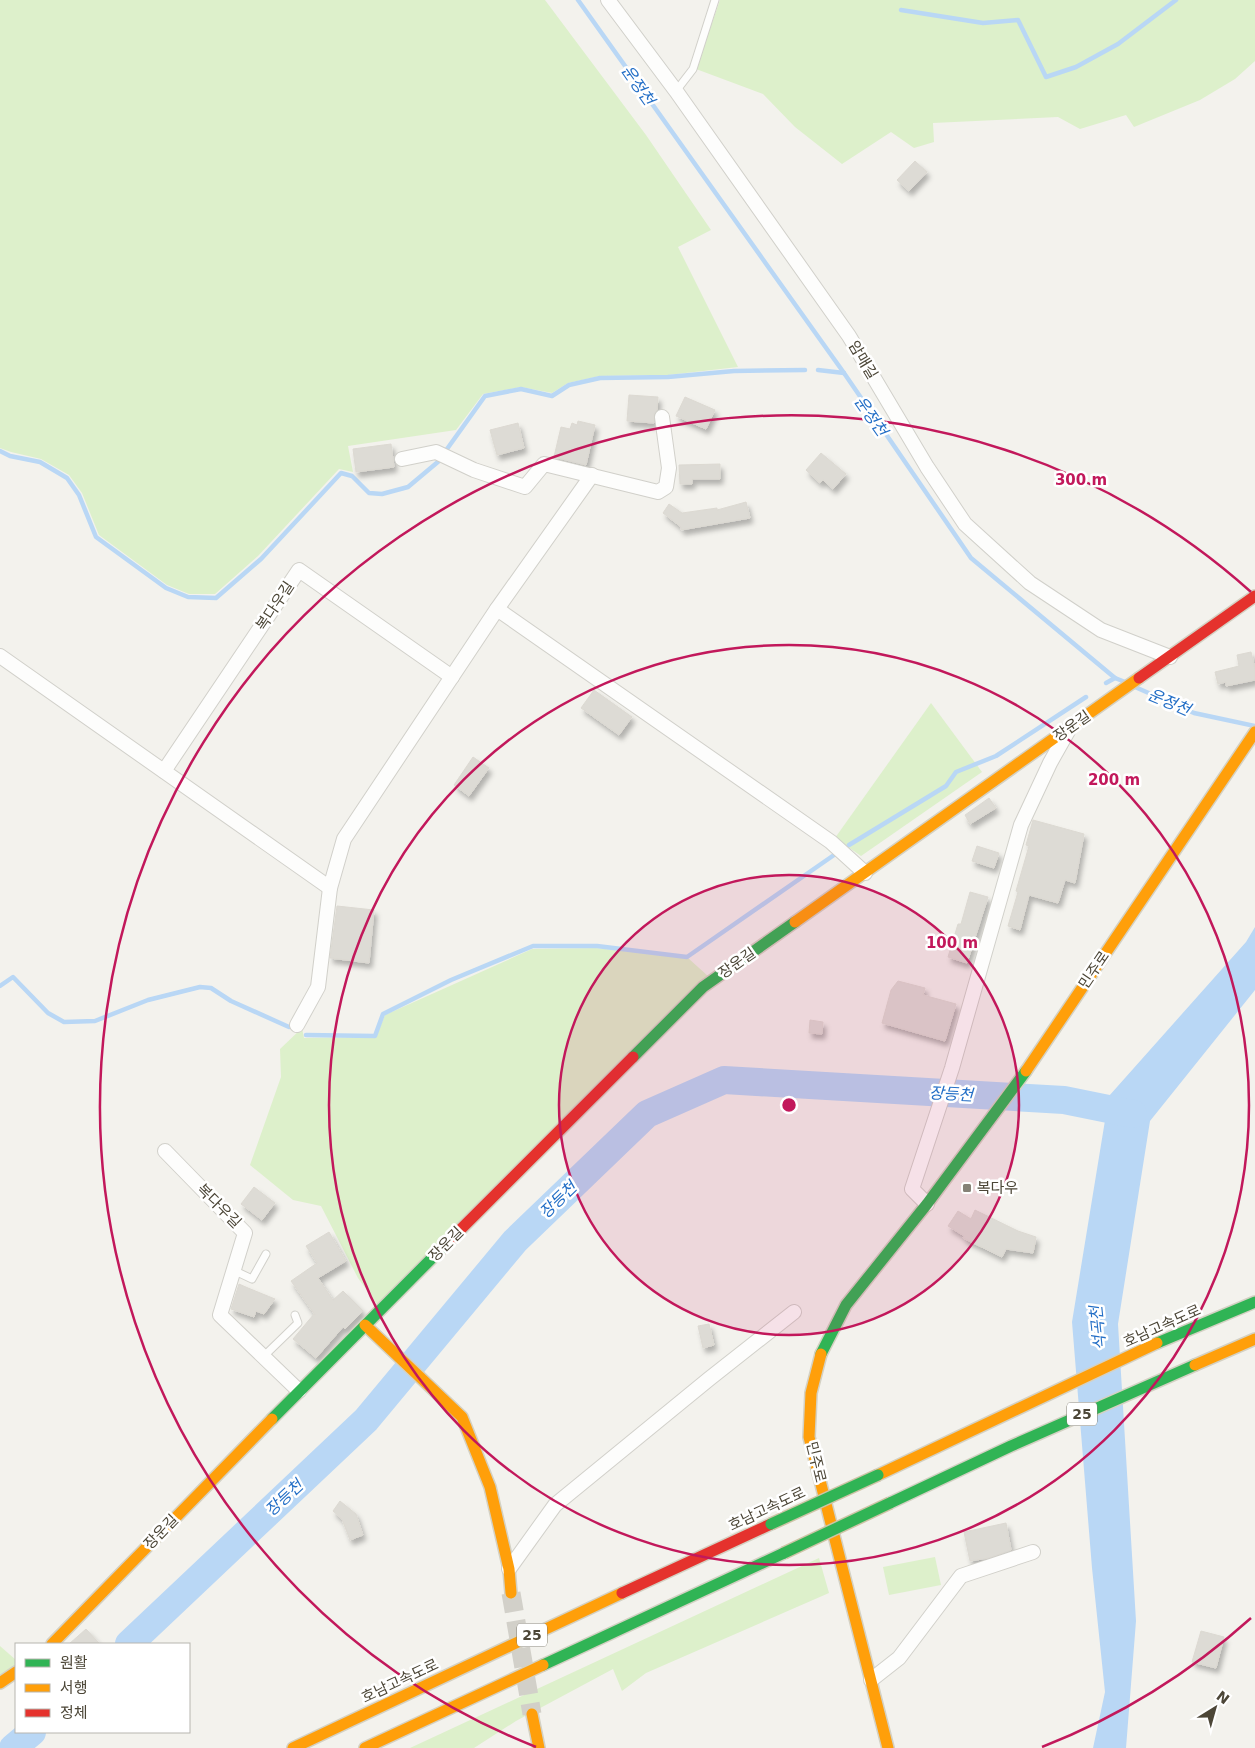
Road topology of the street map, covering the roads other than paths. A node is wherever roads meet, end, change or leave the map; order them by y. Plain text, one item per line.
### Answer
1 (608, 0) edge
2 (715, 0) edge
3 (676, 91) junction
4 (662, 417) dead end
5 (402, 458) dead end
6 (592, 475) junction
7 (1255, 596) edge
8 (497, 610) junction
9 (0, 656) edge
10 (1170, 657) junction
11 (452, 677) junction
12 (1070, 728) junction
13 (1255, 732) edge
14 (164, 771) junction
15 (865, 873) junction
16 (330, 888) junction
17 (297, 1025) dead end
18 (165, 1152) dead end
19 (927, 1204) junction
20 (266, 1254) dead end
21 (233, 1270) junction
22 (1255, 1302) edge
23 (794, 1312) dead end
24 (295, 1315) dead end
25 (365, 1325) junction
26 (1255, 1339) edge
27 (263, 1357) junction
28 (299, 1391) junction
29 (1033, 1552) dead end
30 (509, 1569) junction
31 (511, 1594) tunnel mouth
32 (53, 1643) edge
33 (15, 1673) edge
34 (871, 1680) junction
35 (0, 1683) edge
36 (532, 1714) tunnel mouth
37 (294, 1748) edge
38 (365, 1748) edge
39 (539, 1748) edge
40 (888, 1748) edge

1 - 3 street, 암매길
2 - 3 lane
3 - 10 street, 암매길
4 - 6 street
5 - 6 street
6 - 8 street
7 - 10 main road, 장운길
8 - 11 street
8 - 15 street
9 - 14 street
10 - 12 main road, 장운길
11 - 14 street, 복다우길
11 - 16 street
12 - 15 main road, 장운길
12 - 19 street
13 - 19 main road, 민주로
14 - 16 street
15 - 25 main road, 장운길
16 - 17 street
18 - 21 street, 복다우길
19 - 34 main road, 민주로
20 - 21 lane
21 - 27 street, 복다우길
22 - 37 main road, 호남고속도로 / 25, bridge
23 - 30 street
24 - 27 lane
25 - 28 main road, 장운길
25 - 30 main road
26 - 38 main road, 25, bridge
27 - 28 street, 복다우길
28 - 32 main road, 장운길
29 - 34 street
30 - 31 main road
33 - 35 main road
34 - 40 main road, 민주로
36 - 39 main road

